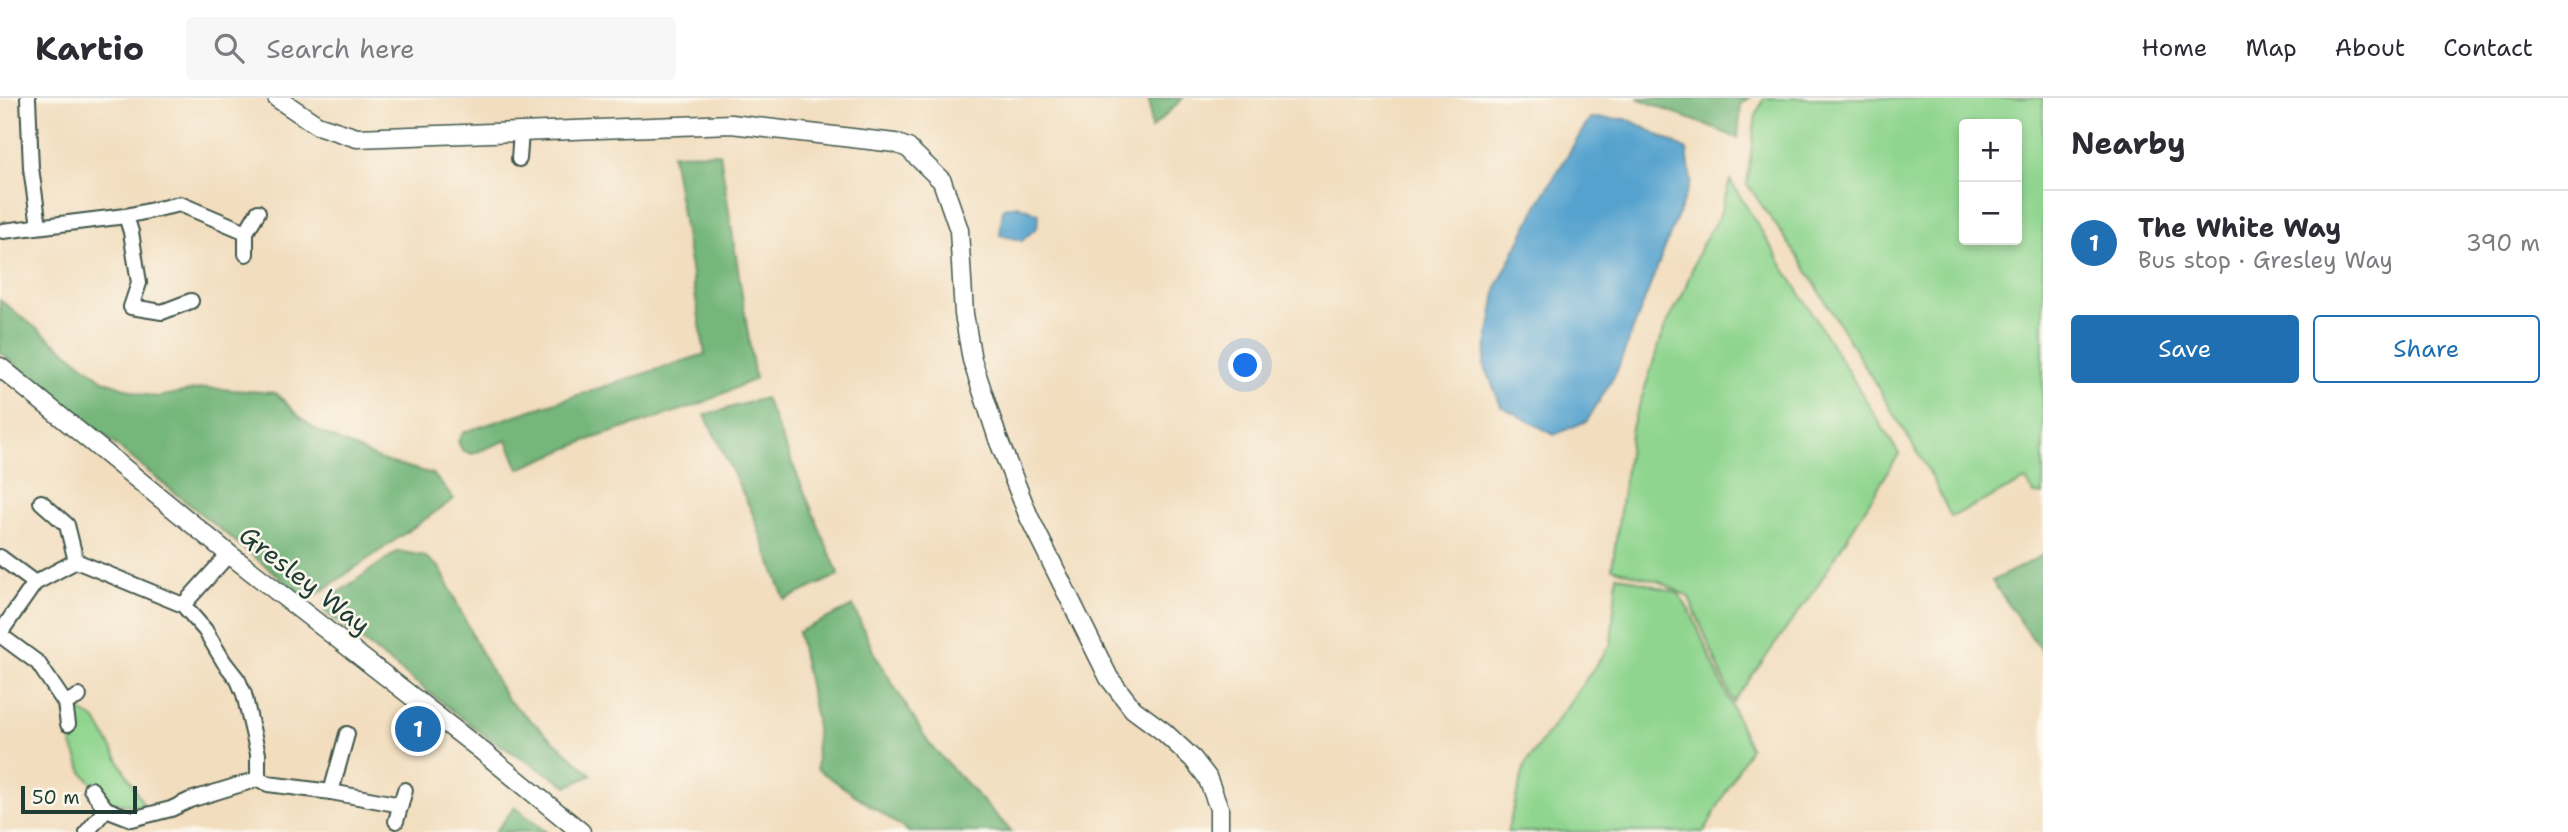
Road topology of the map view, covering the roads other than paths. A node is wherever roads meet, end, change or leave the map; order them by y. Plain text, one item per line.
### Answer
1 (28, 98) edge
2 (278, 98) edge
3 (521, 132) junction
4 (519, 159) dead end
5 (258, 212) dead end
6 (126, 216) junction
7 (39, 226) junction
8 (3, 231) dead end
9 (246, 232) junction
10 (246, 254) dead end
11 (191, 301) dead end
12 (0, 367) edge
13 (41, 502) dead end
14 (229, 554) junction
15 (0, 557) edge
16 (76, 561) junction
17 (35, 583) junction
18 (183, 606) junction
19 (0, 634) edge
20 (79, 696) dead end
21 (65, 703) junction
22 (68, 724) dead end
23 (342, 736) dead end
24 (258, 779) junction
25 (91, 789) dead end
26 (405, 790) dead end
27 (331, 792) junction
28 (401, 805) junction
29 (106, 809) junction
30 (396, 821) dead end
31 (87, 832) edge
32 (581, 832) edge
33 (1219, 832) edge

1 - 7 street
2 - 3 street
3 - 4 street
3 - 33 street
5 - 9 street
6 - 7 street
6 - 9 street
6 - 11 street
7 - 8 street
9 - 10 street
12 - 14 street, Gresley Way
13 - 16 street
14 - 18 street
14 - 32 street, Gresley Way
15 - 17 street
16 - 17 street
16 - 18 street
17 - 19 street
18 - 24 street
19 - 21 street
20 - 21 street
21 - 22 street
23 - 27 street
24 - 27 street
24 - 29 street
25 - 29 street
26 - 28 street
27 - 28 street
28 - 30 street
29 - 31 street

